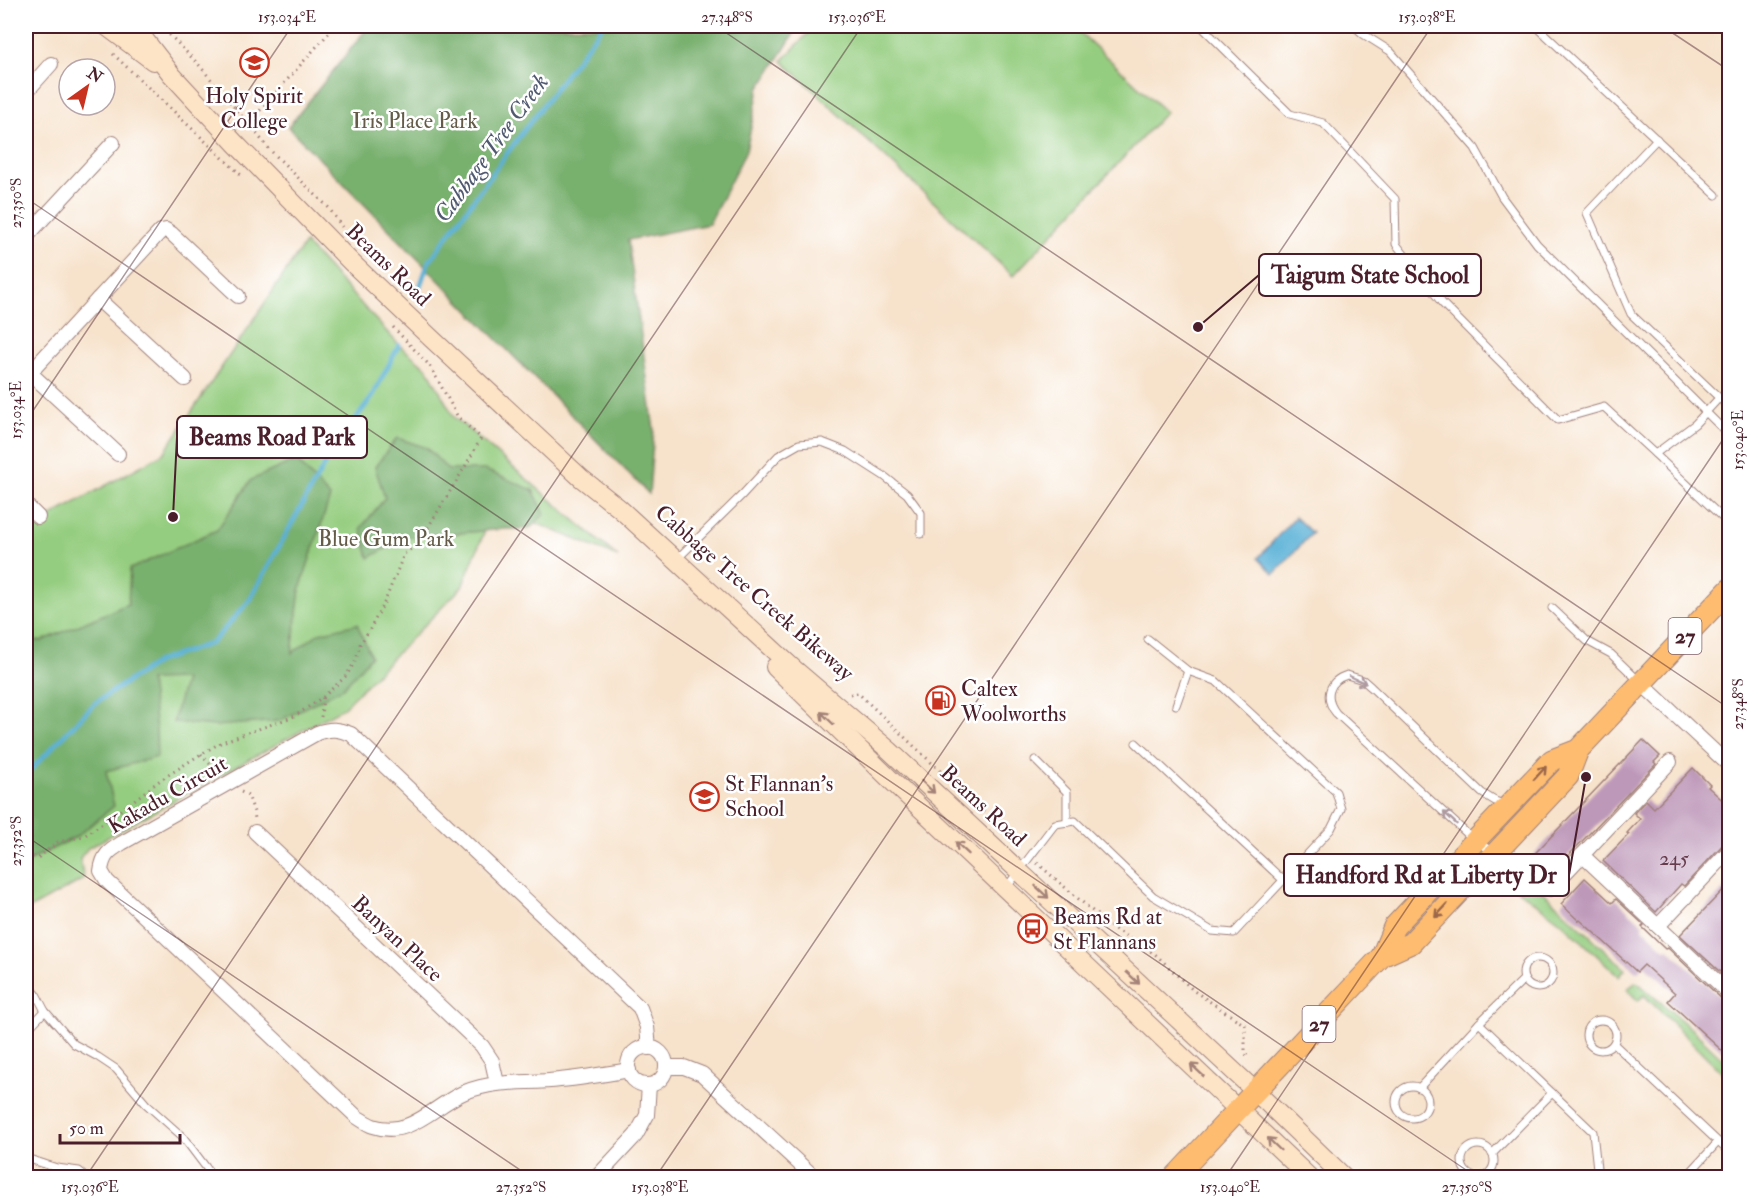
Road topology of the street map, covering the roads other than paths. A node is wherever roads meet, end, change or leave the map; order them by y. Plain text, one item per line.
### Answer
1 (134, 26) edge
2 (1201, 26) edge
3 (1354, 26) edge
4 (1536, 26) edge
5 (1722, 26) edge
6 (101, 31) edge
7 (1730, 31) edge
8 (51, 64) dead end
9 (172, 75) junction
10 (26, 92) edge
11 (1657, 139) junction
12 (113, 143) dead end
13 (1716, 195) dead end
14 (26, 237) edge
15 (238, 296) dead end
16 (98, 299) junction
17 (28, 375) edge
18 (185, 379) dead end
19 (1719, 398) junction
20 (1730, 408) edge
21 (1706, 413) junction
22 (1730, 436) edge
23 (118, 454) dead end
24 (1655, 454) junction
25 (581, 478) junction
26 (26, 505) edge
27 (38, 517) dead end
28 (1729, 524) edge
29 (921, 534) dead end
30 (676, 560) junction
31 (1730, 589) edge
32 (1552, 608) dead end
33 (1148, 639) dead end
34 (1188, 671) junction
35 (1641, 682) junction
36 (1176, 705) dead end
37 (1136, 743) dead end
38 (1578, 750) junction
39 (1035, 760) dead end
40 (1670, 762) dead end
41 (1730, 766) edge
42 (1510, 805) junction
43 (1067, 822) junction
44 (255, 832) dead end
45 (1475, 841) junction
46 (1496, 853) junction
47 (1728, 854) edge
48 (1582, 855) junction
49 (1024, 863) junction
50 (1283, 880) junction
51 (1005, 888) junction
52 (1550, 889) dead end
53 (1658, 926) junction
54 (1382, 956) junction
55 (1524, 979) junction
56 (26, 982) edge
57 (1730, 994) edge
58 (45, 1011) junction
59 (1479, 1023) junction
60 (26, 1031) edge
61 (1614, 1044) junction
62 (649, 1048) junction
63 (666, 1067) junction
64 (629, 1070) junction
65 (497, 1083) junction
66 (649, 1085) junction
67 (1419, 1088) junction
68 (1256, 1092) junction
69 (1552, 1093) junction
70 (1239, 1110) junction
71 (1718, 1142) junction
72 (1730, 1153) edge
73 (1492, 1154) junction
74 (26, 1158) edge
75 (811, 1176) edge
76 (88, 1178) edge
77 (214, 1178) edge
78 (596, 1178) edge
79 (1174, 1178) edge
80 (1310, 1178) edge
81 (1345, 1178) edge
82 (1598, 1178) edge
83 (1685, 1178) edge

1 - 9 main road, Beams Road
2 - 24 lane
3 - 21 lane
4 - 11 lane
5 - 7 lane
6 - 9 main road, Beams Road
8 - 10 street
9 - 25 main road, Beams Road
11 - 13 lane
11 - 19 lane
12 - 14 street
15 - 16 street
16 - 17 street
16 - 18 street
17 - 23 street
19 - 20 lane
19 - 21 lane
21 - 22 lane
21 - 24 lane
24 - 28 lane
25 - 30 main road, Beams Road
51 -> 25 main road, Beams Road
26 - 27 street
29 - 30 lane
30 -> 49 main road, Beams Road
31 - 35 main road, 27
32 - 35 lane
33 - 34 lane
34 - 36 lane
34 - 50 lane
35 - 38 main road, 27
35 - 41 street
37 - 50 lane
42 -> 38 main road, 27
38 - 46 main road, 27
39 - 43 lane
40 - 48 street
42 - 45 main road, 27
45 -> 42 lane
43 - 49 lane
43 - 50 lane
44 - 65 street, Banyan Place
45 - 46 lane
45 - 54 main road, 27
46 -> 54 main road, 27
47 - 53 street
48 - 52 street
48 - 53 street
49 - 51 lane
49 -> 68 main road, Beams Road
70 -> 51 main road, Beams Road
53 - 57 street
54 - 68 main road, 27
55 - 55 lane
55 - 59 lane
56 - 58 lane
58 - 60 lane
58 - 77 lane
59 - 67 lane
59 - 69 lane
61 - 61 lane
61 - 71 lane
62 - 63 street
62 - 64 street
62 - 65 street, Kakadu Circuit
63 - 66 street
63 - 75 street
64 - 65 street, Kakadu Circuit
64 - 66 street
66 - 78 street
67 - 67 lane
68 - 70 main road, 27
68 - 81 main road, Beams Road
69 - 73 lane
69 - 82 lane
70 - 79 main road, 27
80 -> 70 main road, Beams Road
71 - 72 lane
71 - 83 lane
73 - 73 lane
74 - 76 lane

